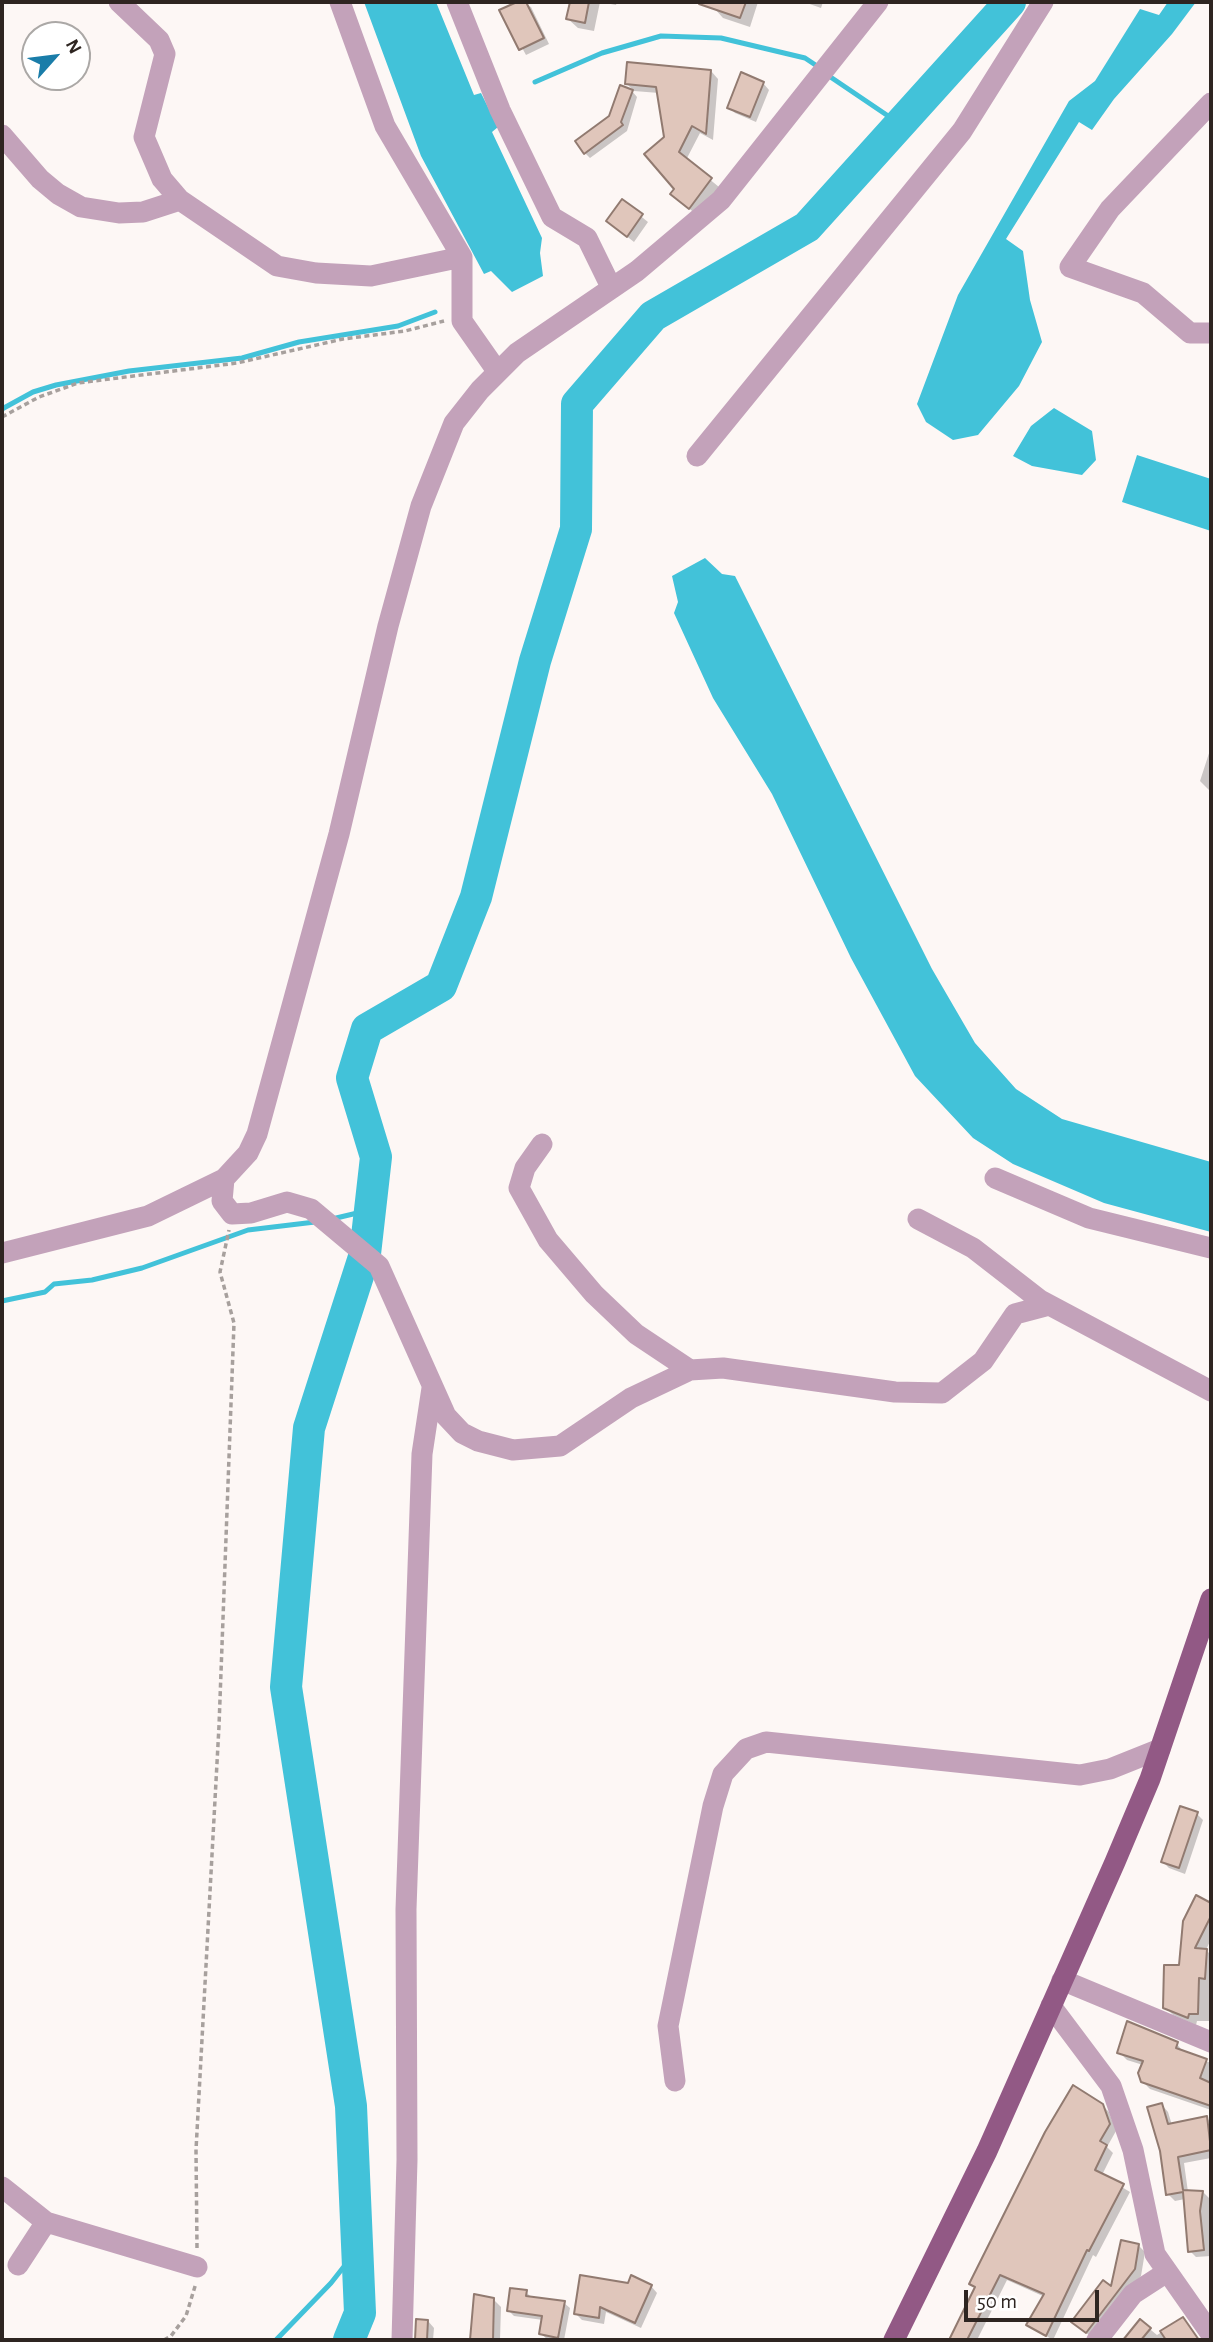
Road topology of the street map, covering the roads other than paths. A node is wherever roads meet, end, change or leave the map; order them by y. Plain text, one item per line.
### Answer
1 (119, 2) edge
2 (340, 2) edge
3 (457, 2) edge
4 (878, 2) edge
5 (1043, 2) edge
6 (1211, 103) edge
7 (2, 135) edge
8 (180, 200) junction
9 (462, 257) junction
10 (611, 287) junction
11 (1211, 333) edge
12 (497, 371) junction
13 (697, 456) dead end
14 (542, 1144) dead end
15 (995, 1178) dead end
16 (224, 1179) junction
17 (918, 1219) dead end
18 (1211, 1248) edge
19 (2, 1253) edge
20 (1049, 1305) junction
21 (690, 1370) junction
22 (432, 1388) junction
23 (1211, 1391) edge
24 (1211, 1599) edge
25 (1160, 1749) junction
26 (1062, 1980) junction
27 (1051, 2006) junction
28 (1211, 2042) edge
29 (675, 2081) dead end
30 (2, 2187) edge
31 (46, 2222) junction
32 (18, 2265) dead end
33 (197, 2267) road end
34 (1167, 2272) junction
35 (1211, 2334) edge
36 (402, 2340) edge
37 (894, 2340) edge
38 (1097, 2340) edge

1 - 8 street
2 - 9 street
3 - 10 street
4 - 10 street
5 - 13 street
6 - 11 street
7 - 8 street
8 - 9 street
9 - 12 street
10 - 12 street
12 - 16 street
14 - 21 street
15 - 18 street
16 - 19 street
16 - 22 street
17 - 20 street
20 - 21 street
20 - 23 street
21 - 22 street
22 - 36 street
24 - 25 main road
25 - 26 main road
25 - 29 street
26 - 27 main road
26 - 28 street
27 - 34 street
27 - 37 main road
30 - 31 street
31 - 32 street
31 - 33 street
34 - 35 street
34 - 38 street

